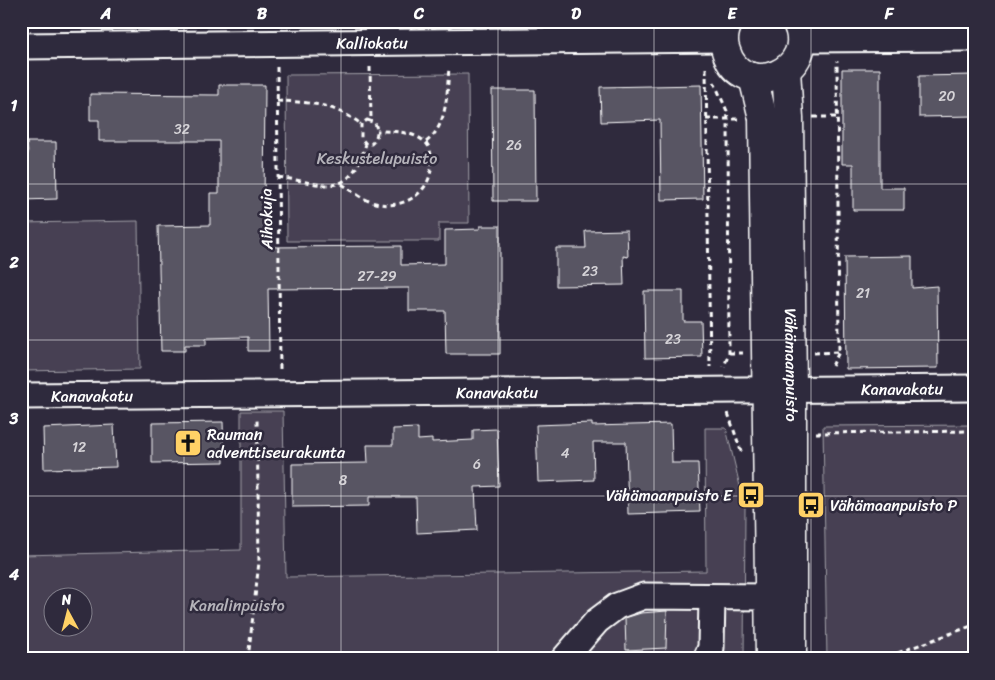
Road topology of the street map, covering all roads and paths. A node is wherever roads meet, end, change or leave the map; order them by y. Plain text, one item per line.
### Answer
1 (726, 30) edge
2 (798, 30) edge
3 (974, 38) edge
4 (275, 43) junction
5 (21, 46) edge
6 (837, 63) dead end
7 (370, 67) dead end
8 (449, 67) dead end
9 (786, 70) junction
10 (753, 77) junction
11 (277, 101) junction
12 (706, 119) junction
13 (728, 119) junction
14 (371, 120) junction
15 (362, 124) junction
16 (377, 131) junction
17 (426, 142) junction
18 (366, 144) junction
19 (278, 177) junction
20 (342, 184) junction
21 (730, 353) dead end
22 (710, 370) dead end
23 (974, 388) edge
24 (780, 389) junction
25 (823, 390) junction
26 (269, 394) junction
27 (21, 396) edge
28 (974, 431) edge
29 (810, 433) dead end
30 (769, 597) junction
31 (712, 598) junction
32 (974, 625) edge
33 (248, 659) edge
34 (564, 659) edge
35 (706, 659) edge
36 (770, 659) edge
37 (792, 659) edge
38 (881, 659) edge

1 - 4 street, Kalliokatu
1 - 10 main road
2 - 3 street
2 - 9 main road
4 - 5 street, Kalliokatu
4 - 11 path, Aihokuja
6 - 25 path
7 - 14 path
8 - 17 path
9 - 10 main road
9 - 24 main road, Vähämaanpuisto
10 - 24 main road, Vähämaanpuisto
11 - 15 path
11 - 19 path, Aihokuja
12 - 13 path
12 - 13 path
12 - 22 path
13 - 21 path
14 - 15 path
14 - 16 path
15 - 18 path
16 - 17 path
16 - 18 path
17 - 20 path
18 - 20 path
19 - 20 path
19 - 26 path, Aihokuja
23 - 25 street, Kanavakatu
24 - 25 street, Kanavakatu
24 - 26 street, Kanavakatu
24 - 30 main road, Vähämaanpuisto
24 - 37 main road, Vähämaanpuisto
26 - 27 street, Kanavakatu
26 - 33 path, Aihokuja
28 - 29 path
30 - 31 street
30 - 36 main road, Vähämaanpuisto
31 - 34 street
31 - 35 street
32 - 38 path

